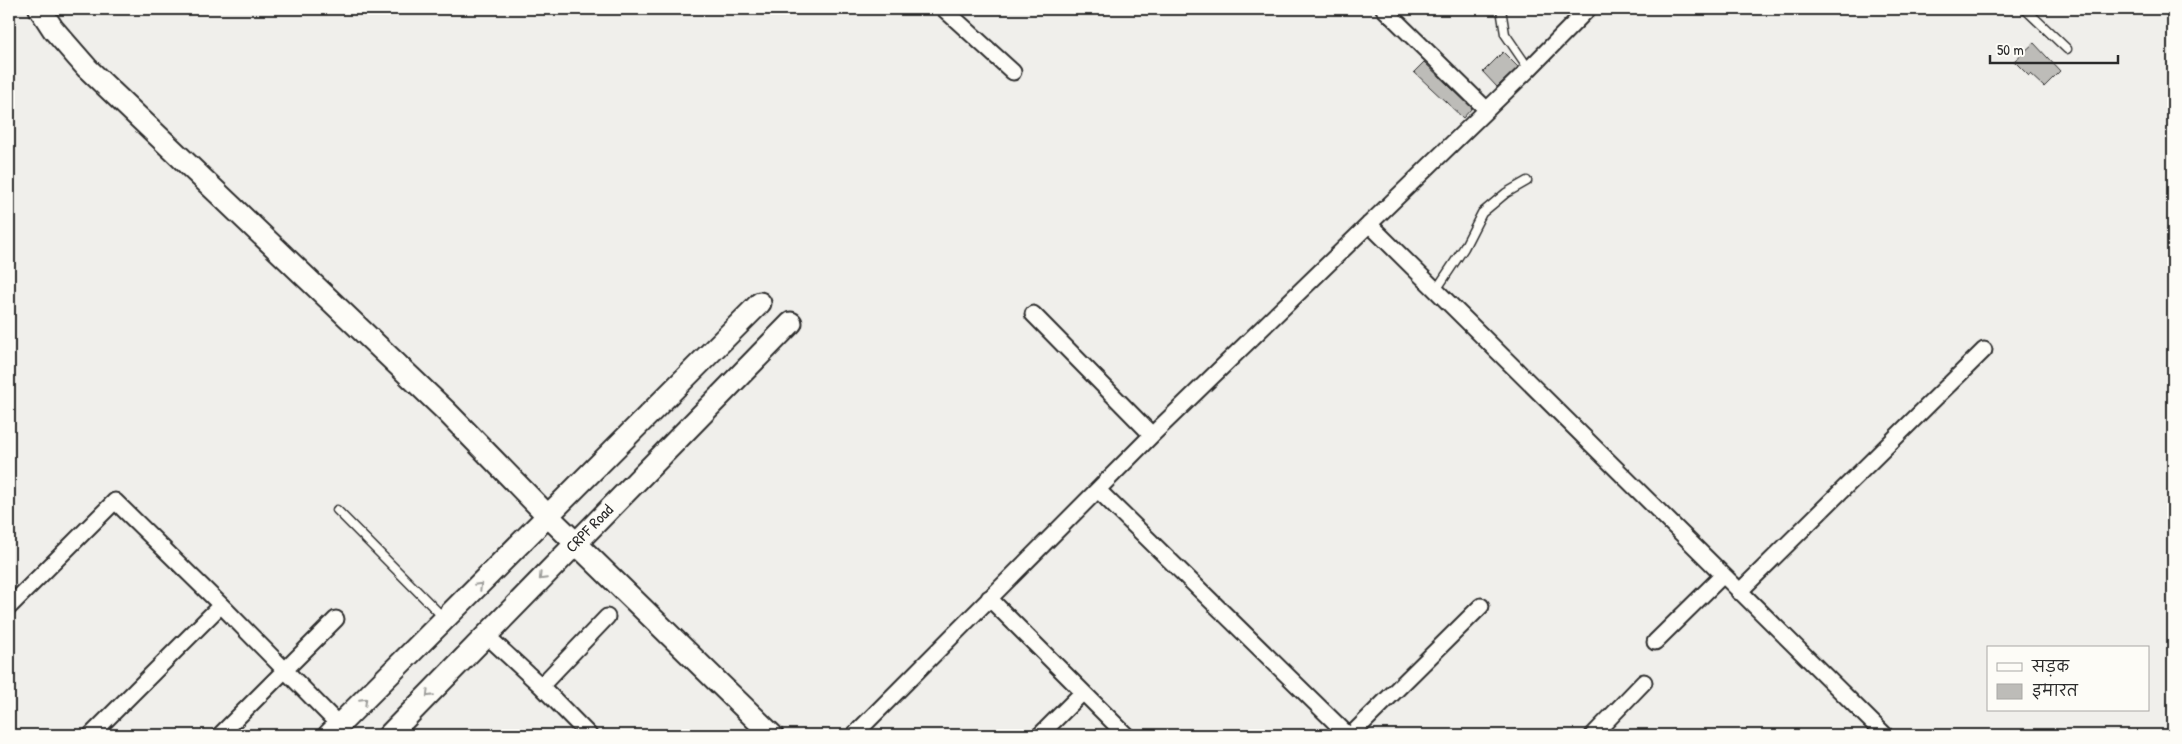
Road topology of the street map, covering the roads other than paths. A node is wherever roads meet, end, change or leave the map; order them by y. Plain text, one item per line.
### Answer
1 (40, 9) edge
2 (1384, 9) edge
3 (1500, 9) edge
4 (1588, 9) edge
5 (2025, 9) edge
6 (949, 10) edge
7 (2067, 49) dead end
8 (1529, 69) junction
9 (1013, 72) dead end
10 (1486, 109) junction
11 (1527, 181) dead end
12 (1369, 224) junction
13 (1436, 290) junction
14 (760, 303) dead end
15 (1033, 314) dead end
16 (791, 323) dead end
17 (1984, 350) dead end
18 (1152, 435) junction
19 (1098, 490) junction
20 (337, 510) dead end
21 (548, 516) junction
22 (576, 542) junction
23 (1723, 575) junction
24 (1739, 592) junction
25 (989, 598) junction
26 (221, 605) junction
27 (1481, 606) dead end
28 (9, 607) edge
29 (607, 617) dead end
30 (336, 619) dead end
31 (445, 619) junction
32 (486, 635) junction
33 (1655, 642) dead end
34 (285, 671) junction
35 (1644, 682) dead end
36 (541, 686) junction
37 (1082, 693) junction
38 (334, 730) edge
39 (92, 735) edge
40 (220, 735) edge
41 (389, 735) edge
42 (588, 735) edge
43 (772, 735) edge
44 (854, 735) edge
45 (1040, 735) edge
46 (1126, 735) edge
47 (1350, 735) edge
48 (1593, 735) edge
49 (1885, 735) edge

1 - 21 street
2 - 10 street
3 - 8 lane
4 - 8 street
5 - 7 lane
6 - 9 street
8 - 10 street
10 - 12 street
11 - 13 lane
12 - 13 street
12 - 18 street
13 - 23 street
14 - 21 street
15 - 18 street
16 - 22 street, CRPF Road
17 - 24 street
18 - 19 street
19 - 25 street
19 - 47 street
20 - 31 lane
21 - 22 street
31 -> 21 street
22 -> 32 street, CRPF Road
22 - 43 street
23 - 24 street
23 - 33 street
24 - 49 street
25 - 37 street
25 - 44 street
26 - 28 street
26 - 34 street
26 - 39 street
27 - 47 street
29 - 36 street
30 - 34 street
38 -> 31 street
32 - 36 street
32 -> 41 street, CRPF Road
34 - 38 street
34 - 40 street
35 - 48 street
36 - 42 street
37 - 45 street
37 - 46 street

